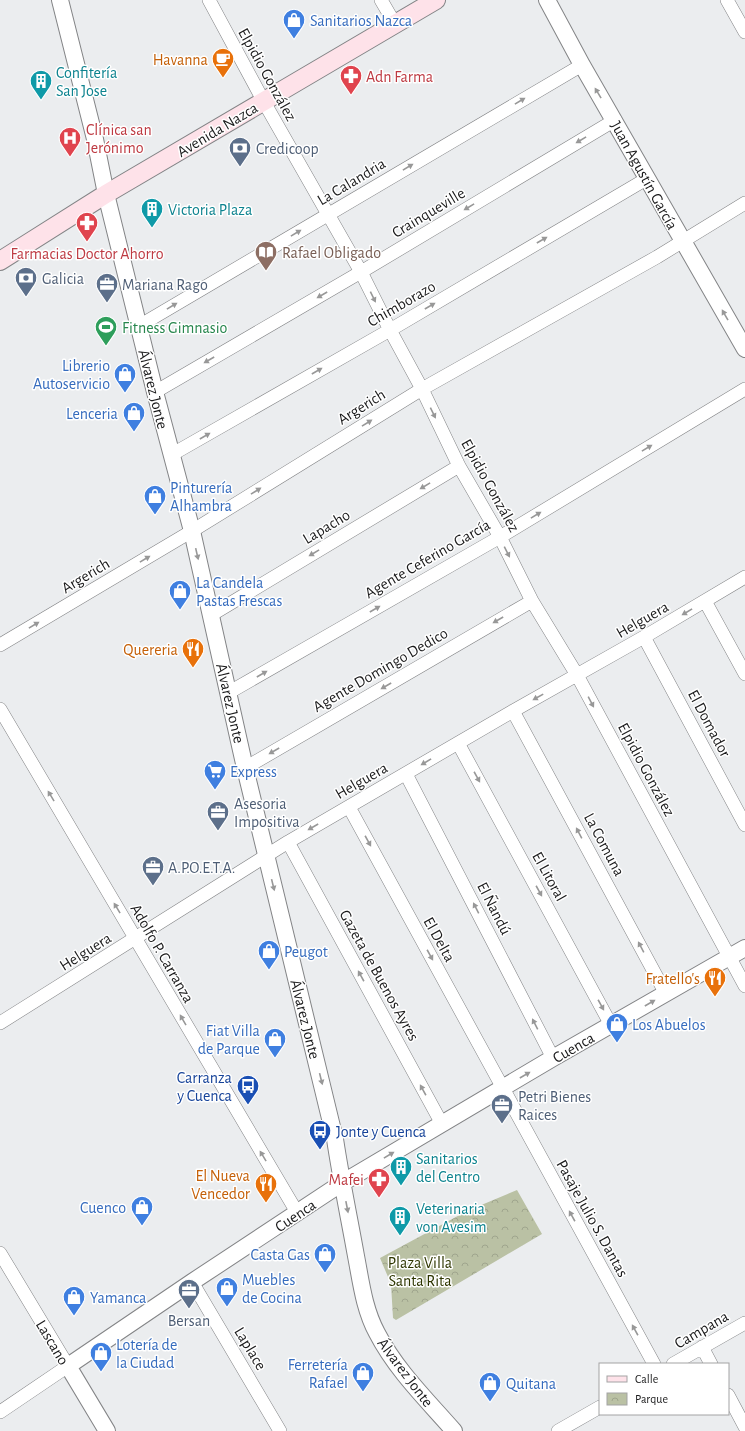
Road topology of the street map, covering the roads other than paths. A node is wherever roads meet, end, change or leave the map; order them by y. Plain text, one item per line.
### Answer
1 (60, 0) edge
2 (209, 0) edge
3 (381, 0) edge
4 (436, 0) edge
5 (547, 0) edge
6 (727, 0) edge
7 (395, 24) junction
8 (745, 32) edge
9 (582, 65) junction
10 (264, 102) junction
11 (614, 120) junction
12 (648, 178) junction
13 (106, 194) junction
14 (745, 203) edge
15 (328, 214) junction
16 (682, 241) junction
17 (0, 261) edge
18 (361, 272) junction
19 (139, 326) junction
20 (390, 330) junction
21 (745, 349) edge
22 (422, 389) junction
23 (745, 390) edge
24 (155, 392) junction
25 (171, 455) junction
26 (459, 466) junction
27 (192, 531) junction
28 (500, 536) junction
29 (745, 578) edge
30 (532, 601) junction
31 (705, 601) junction
32 (211, 615) junction
33 (644, 637) junction
34 (0, 645) edge
35 (745, 674) edge
36 (577, 676) junction
37 (228, 693) junction
38 (0, 709) edge
39 (513, 711) junction
40 (458, 743) junction
41 (246, 768) junction
42 (406, 774) junction
43 (349, 807) junction
44 (745, 825) edge
45 (288, 842) junction
46 (266, 855) junction
47 (136, 939) junction
48 (745, 948) edge
49 (730, 958) junction
50 (745, 986) edge
51 (666, 994) junction
52 (0, 1024) edge
53 (612, 1025) junction
54 (553, 1058) junction
55 (502, 1088) junction
56 (442, 1124) junction
57 (342, 1183) junction
58 (298, 1214) junction
59 (0, 1252) edge
60 (192, 1282) junction
61 (745, 1323) edge
62 (702, 1347) junction
63 (653, 1363) edge
64 (676, 1363) edge
65 (710, 1363) edge
66 (68, 1366) junction
67 (729, 1398) edge
68 (599, 1408) edge
69 (0, 1412) edge
70 (745, 1427) edge
71 (107, 1431) edge
72 (280, 1431) edge
73 (454, 1431) edge
74 (558, 1431) edge

1 - 13 street, Álvarez Jonte
2 - 10 street, Elpidio González
3 - 7 street
4 - 7 main road, Avenida Nazca
5 - 9 street, Juan Agustín García
6 - 8 street
7 - 10 main road, Avenida Nazca
11 -> 9 street, Juan Agustín García
15 -> 9 street, La Calandria
10 - 13 main road, Avenida Nazca
10 - 15 street, Elpidio González
11 - 12 street, Juan Agustín García
11 -> 18 street, Crainqueville
12 - 16 street, Juan Agustín García
20 -> 12 street, Chimborazo
13 - 17 main road, Avenida Nazca
13 - 19 street, Álvarez Jonte
14 - 16 street, Argerich
15 - 18 street, Elpidio González
19 -> 15 street, La Calandria
21 -> 16 street, Juan Agustín García
16 - 22 street, Argerich
18 -> 20 street, Elpidio González
18 -> 24 street, Crainqueville
19 - 24 street, Álvarez Jonte
20 - 22 street, Elpidio González
25 -> 20 street, Chimborazo
22 -> 26 street, Elpidio González
27 -> 22 street, Argerich
28 -> 23 street, Agente Ceferino García
24 - 25 street, Álvarez Jonte
25 - 27 street, Álvarez Jonte
26 - 28 street, Elpidio González
26 -> 32 street, Lapacho
27 -> 32 street, Álvarez Jonte
34 -> 27 street, Argerich
28 -> 30 street, Elpidio González
37 -> 28 street, Agente Ceferino García
29 - 31 street, Helguera
30 - 36 street, Elpidio González
30 -> 41 street, Agente Domingo Dedico
31 -> 33 street, Helguera
31 - 35 street
32 - 37 street, Álvarez Jonte
33 - 36 street, Helguera
33 - 44 street, El Domador
36 -> 39 street, Helguera
36 -> 49 street, Elpidio González
37 - 41 street, Álvarez Jonte
47 -> 38 street, Adolfo P. Carranza
39 - 40 street, Helguera
51 -> 39 street, La Comuna
40 -> 42 street, Helguera
40 -> 53 street, El Litoral
41 - 46 street, Álvarez Jonte
42 - 43 street, Helguera
54 -> 42 street, El Ñandú
43 -> 45 street, Helguera
43 -> 55 street, El Delta
45 - 46 street, Helguera
56 -> 45 street, Gazeta de Buenos Ayres
46 - 47 street, Helguera
46 -> 57 street, Álvarez Jonte
47 - 52 street, Helguera
58 -> 47 street, Adolfo P. Carranza
48 - 49 street, Cuenca
49 - 50 street, Elpidio González
49 - 51 street, Cuenca
53 -> 51 street, Cuenca
53 - 54 street, Cuenca
55 -> 54 street, Cuenca
55 - 56 street, Cuenca
63 -> 55 street, Pasaje Julio S. Dantas
57 -> 56 street, Cuenca
57 - 58 street, Cuenca
57 -> 73 street, Álvarez Jonte
58 - 60 street, Cuenca
59 - 66 street, Lascano
60 - 66 street, Cuenca
60 - 72 street, Laplace
61 - 62 street, Campana
62 - 64 street, Campana
62 - 65 street
66 - 69 street, Cuenca
66 - 71 street, Lascano
67 - 70 street
68 - 74 street

